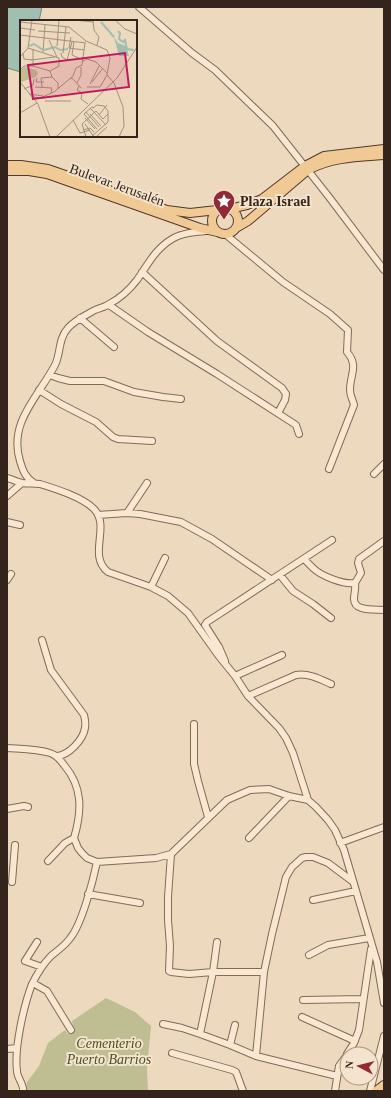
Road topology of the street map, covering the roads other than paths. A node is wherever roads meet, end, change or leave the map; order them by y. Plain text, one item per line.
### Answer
1 (139, 7) edge
2 (384, 149) edge
3 (384, 155) edge
4 (7, 165) edge
5 (306, 168) junction
6 (7, 171) edge
7 (228, 209) junction
8 (217, 210) junction
9 (236, 228) junction
10 (207, 231) junction
11 (221, 233) junction
12 (384, 270) edge
13 (142, 272) junction
14 (109, 305) junction
15 (80, 318) junction
16 (114, 347) dead end
17 (50, 375) junction
18 (39, 390) junction
19 (181, 399) dead end
20 (278, 413) junction
21 (299, 434) dead end
22 (152, 441) dead end
23 (384, 464) edge
24 (329, 469) dead end
25 (374, 474) dead end
26 (7, 478) edge
27 (22, 483) junction
28 (34, 483) junction
29 (147, 483) dead end
30 (7, 496) edge
31 (127, 513) junction
32 (98, 515) junction
33 (7, 522) edge
34 (20, 525) dead end
35 (332, 540) dead end
36 (384, 541) edge
37 (165, 558) dead end
38 (304, 559) junction
39 (11, 574) dead end
40 (280, 575) junction
41 (7, 580) edge
42 (272, 580) junction
43 (355, 583) junction
44 (151, 587) junction
45 (384, 610) edge
46 (331, 618) dead end
47 (42, 640) dead end
48 (282, 655) dead end
49 (229, 669) junction
50 (235, 676) junction
51 (331, 684) dead end
52 (248, 696) junction
53 (194, 724) dead end
54 (7, 748) edge
55 (57, 756) junction
56 (288, 796) junction
57 (308, 800) junction
58 (28, 807) dead end
59 (7, 809) edge
60 (208, 817) junction
61 (384, 828) edge
62 (74, 838) junction
63 (249, 838) dead end
64 (340, 843) junction
65 (15, 845) dead end
66 (172, 854) junction
67 (48, 861) dead end
68 (97, 862) junction
69 (10, 868) edge
70 (352, 881) junction
71 (12, 882) dead end
72 (356, 891) junction
73 (88, 894) junction
74 (313, 900) dead end
75 (140, 903) dead end
76 (369, 938) junction
77 (37, 942) dead end
78 (217, 942) dead end
79 (371, 947) junction
80 (309, 955) dead end
81 (42, 967) junction
82 (213, 972) junction
83 (264, 972) junction
84 (33, 983) junction
85 (363, 999) junction
86 (303, 1000) dead end
87 (384, 1003) edge
88 (302, 1017) dead end
89 (163, 1024) dead end
90 (235, 1026) dead end
91 (71, 1030) dead end
92 (200, 1034) junction
93 (384, 1036) edge
94 (355, 1041) junction
95 (230, 1045) junction
96 (352, 1046) edge
97 (17, 1048) junction
98 (7, 1049) edge
99 (172, 1053) dead end
100 (256, 1056) junction
101 (339, 1066) edge
102 (337, 1076) junction
103 (384, 1085) edge
104 (23, 1091) edge
105 (243, 1091) edge
106 (335, 1091) edge
107 (370, 1091) edge
108 (376, 1091) edge

1 - 5 street
2 - 5 main road
3 - 5 main road
4 - 8 main road, Bulevar Jerusalén
5 - 7 main road
5 - 9 main road
5 - 12 street
6 - 10 main road, Bulevar Jerusalén
7 - 8 main road
7 - 9 main road
8 - 11 main road
9 - 11 main road
10 - 11 main road, Bulevar Jerusalén
10 - 13 street
11 - 24 street
13 - 14 street
13 - 20 street
14 - 15 street
14 - 20 street
15 - 16 street
15 - 17 street
17 - 18 street
17 - 19 street
18 - 22 street
18 - 28 street
20 - 21 street
23 - 25 street
26 - 27 street
27 - 28 street
27 - 30 street
28 - 32 street
29 - 31 street
31 - 32 street
31 - 42 street
32 - 44 street
33 - 34 street
35 - 38 street
36 - 43 street
37 - 44 street
38 - 40 street
38 - 43 street
39 - 41 street
40 - 42 street
40 - 46 street
42 - 49 street
43 - 45 street
44 - 49 street
47 - 55 street
48 - 50 street
49 - 50 street
50 - 52 street
51 - 52 street
52 - 57 street
53 - 60 street
54 - 55 street
55 - 62 street
56 - 57 street
56 - 60 street
56 - 63 street
57 - 64 street
58 - 59 street
60 - 66 street
61 - 64 street
62 - 67 street
62 - 68 street
64 - 70 street
65 - 69 street
66 - 68 street
66 - 82 street
68 - 73 street
69 - 71 street
70 - 72 street
70 - 83 street
72 - 74 street
72 - 76 street
73 - 75 street
73 - 81 street
76 - 79 street
76 - 80 street
77 - 81 street
78 - 82 street
79 - 85 street
79 - 87 street
81 - 84 street
82 - 83 street
82 - 92 street
83 - 100 street
84 - 91 street
84 - 97 street
85 - 86 street
85 - 94 street
88 - 94 street
89 - 92 street
90 - 95 street
92 - 95 street
93 - 107 street
94 - 96 street
95 - 100 street
97 - 98 street
97 - 104 street
99 - 105 street
100 - 102 street
101 - 102 street
102 - 106 street
103 - 108 main road

